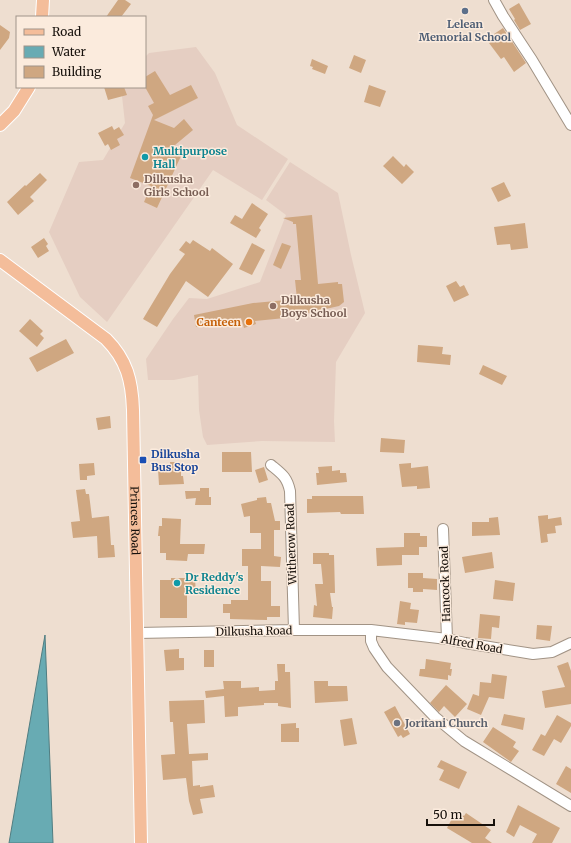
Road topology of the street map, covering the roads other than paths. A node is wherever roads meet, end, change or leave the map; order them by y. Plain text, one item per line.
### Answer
1 (43, 0) edge
2 (494, 0) edge
3 (42, 16) edge
4 (28, 88) edge
5 (0, 125) edge
6 (571, 125) edge
7 (0, 260) edge
8 (271, 465) dead end
9 (443, 528) dead end
10 (294, 630) junction
11 (371, 630) junction
12 (137, 633) junction
13 (447, 639) junction
14 (571, 643) edge
15 (571, 806) edge
16 (141, 843) edge

1 - 3 main road
2 - 6 street
4 - 5 main road
7 - 12 main road, Princes Road
8 - 10 street, Witherow Road
9 - 13 street, Hancock Road
10 - 11 street, Dilkusha Road
10 - 12 street, Dilkusha Road
11 - 13 street, Alfred Road
11 - 15 street
12 - 16 main road, Princes Road
13 - 14 street, Alfred Road

